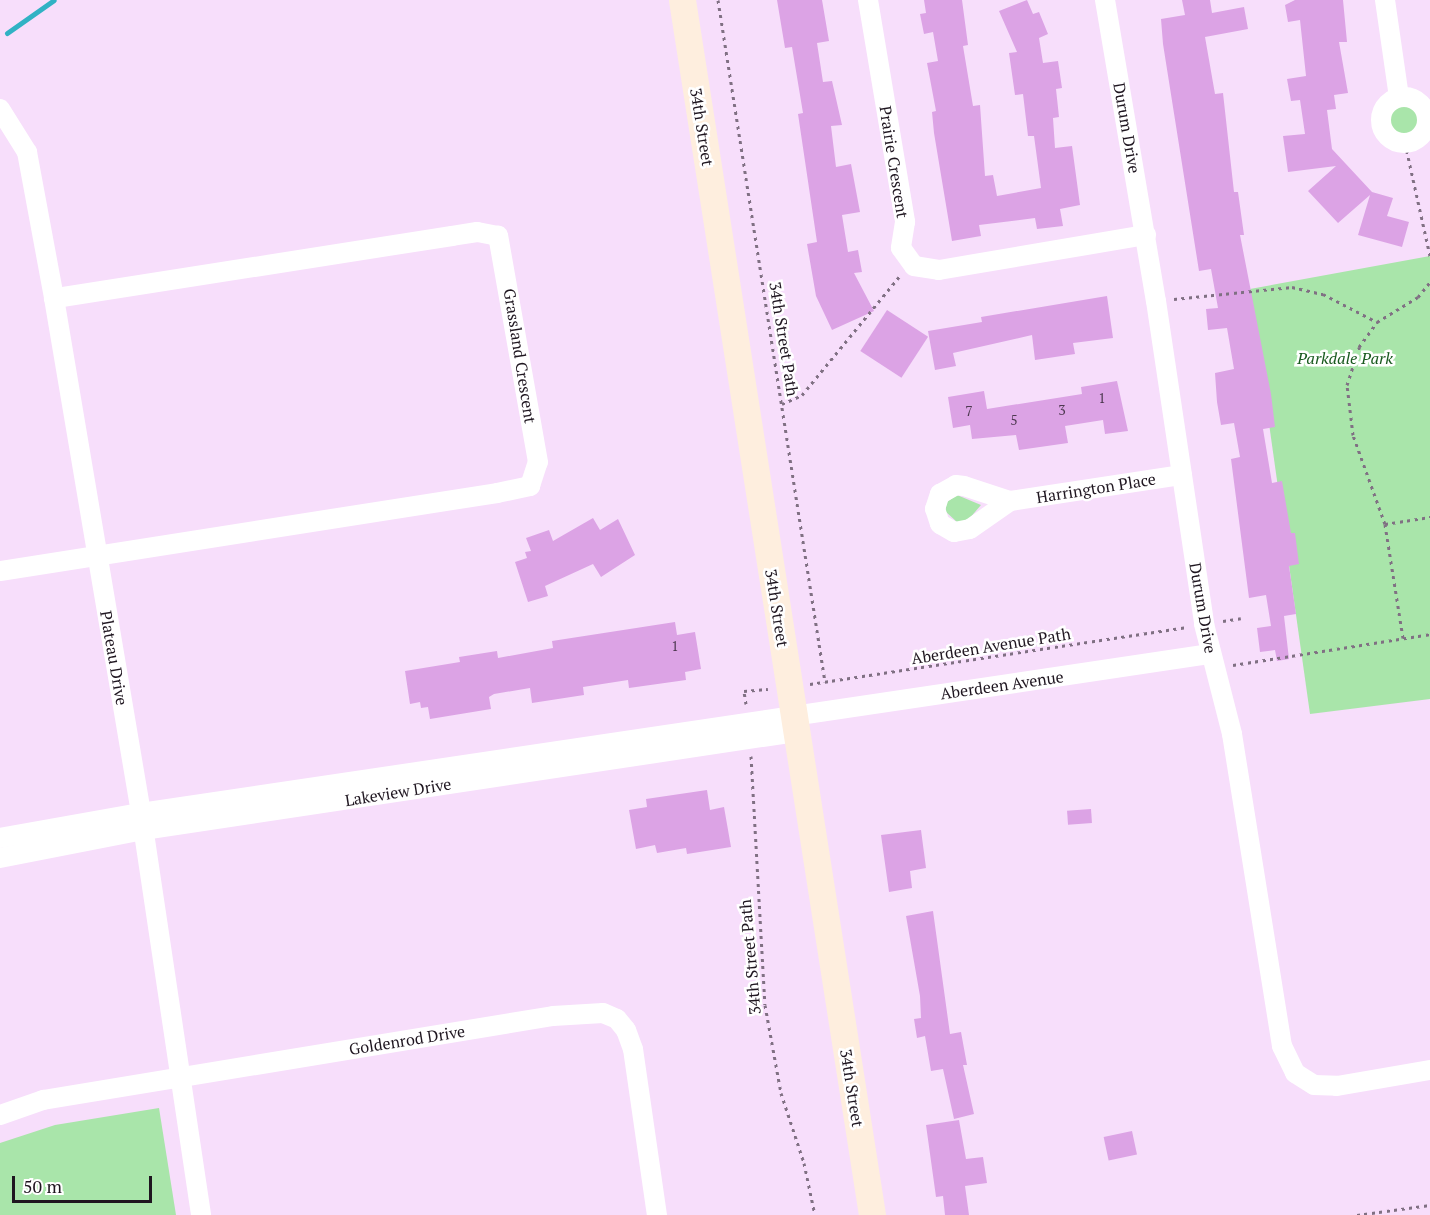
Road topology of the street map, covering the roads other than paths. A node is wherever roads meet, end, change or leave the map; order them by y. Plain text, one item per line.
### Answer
1 (682, 0) edge
2 (868, 0) edge
3 (1105, 0) edge
4 (1385, 0) edge
5 (1399, 97) junction
6 (0, 109) edge
7 (1146, 235) junction
8 (54, 298) junction
9 (1182, 475) junction
10 (1010, 501) dead end
11 (96, 556) junction
12 (0, 571) edge
13 (1212, 661) junction
14 (795, 724) junction
15 (142, 821) junction
16 (0, 838) edge
17 (0, 858) edge
18 (1430, 1070) edge
19 (180, 1078) junction
20 (0, 1116) edge
21 (201, 1215) edge
22 (657, 1215) edge
23 (872, 1215) edge

1 - 14 street, 34th Street
2 - 7 street, Prairie Crescent
3 - 7 street, Durum Drive
4 - 5 street
5 - 5 street
6 - 8 street, Plateau Drive
7 - 9 street, Durum Drive
8 - 11 street, Plateau Drive
8 - 11 street, Grassland Crescent
9 - 10 street, Harrington Place
9 - 13 street, Durum Drive
11 - 12 street
11 - 15 street, Plateau Drive
13 - 14 street, Aberdeen Avenue
13 - 18 street, Durum Drive
14 - 15 street, Lakeview Drive
14 - 23 street, 34th Street
15 - 16 street, Lakeview Drive
15 - 17 street, Lakeview Drive
15 - 19 street, Plateau Drive
19 - 20 street, Goldenrod Drive
19 - 21 street, Plateau Drive
19 - 22 street, Goldenrod Drive

